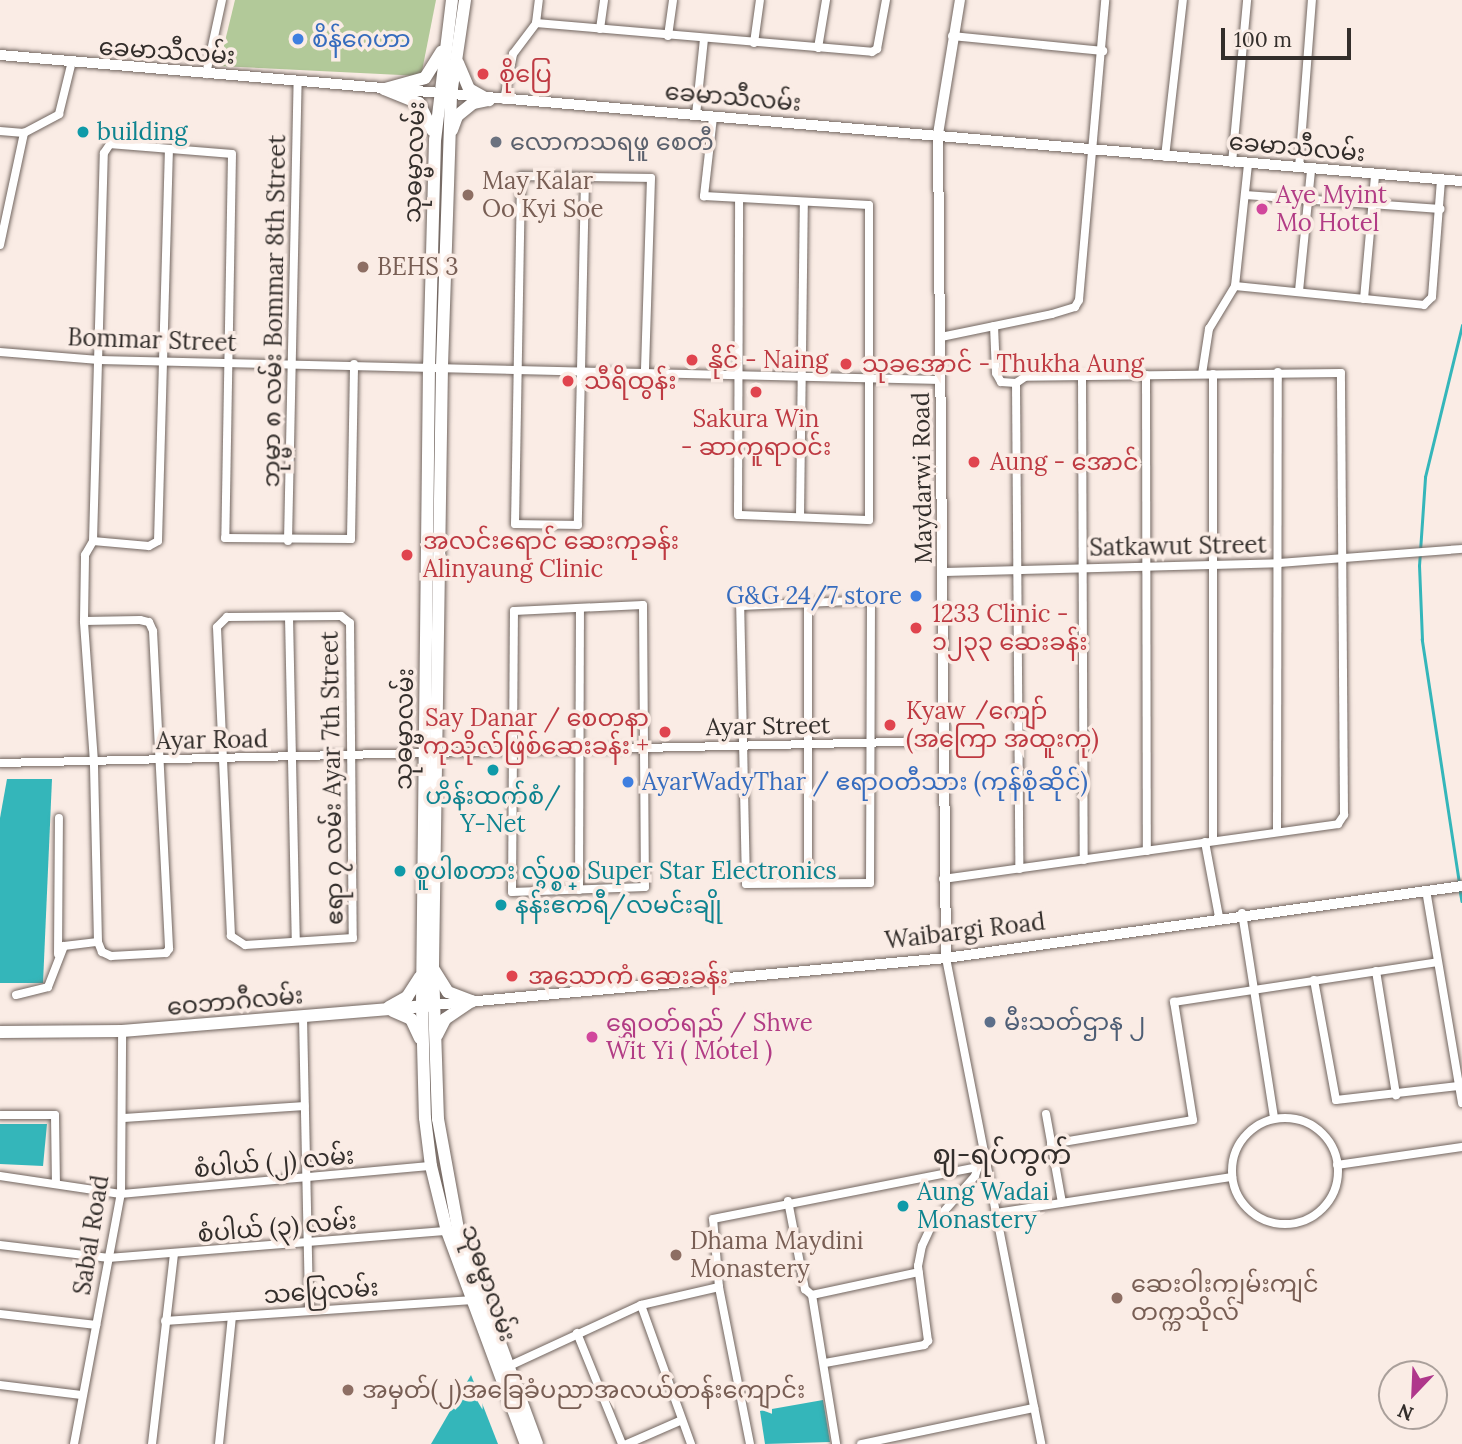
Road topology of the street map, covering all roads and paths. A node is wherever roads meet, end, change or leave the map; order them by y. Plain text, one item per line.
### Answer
1 (222, 0) edge
2 (452, 0) edge
3 (465, 0) edge
4 (539, 0) edge
5 (604, 0) edge
6 (673, 0) edge
7 (760, 0) edge
8 (826, 0) edge
9 (886, 0) edge
10 (960, 0) edge
11 (1105, 0) edge
12 (1183, 0) edge
13 (1247, 0) edge
14 (1312, 0) edge
15 (536, 23) junction
16 (600, 29) junction
17 (668, 36) junction
18 (952, 36) junction
19 (704, 39) junction
20 (754, 43) junction
21 (818, 48) junction
22 (450, 49) junction
23 (1103, 51) junction
24 (0, 55) edge
25 (71, 65) junction
26 (206, 74) junction
27 (298, 82) junction
28 (384, 89) junction
29 (444, 94) junction
30 (489, 100) junction
31 (504, 100) junction
32 (696, 115) junction
33 (712, 117) junction
34 (0, 131) edge
35 (24, 133) junction
36 (937, 134) junction
37 (441, 140) junction
38 (169, 149) junction
39 (1091, 149) junction
40 (1165, 157) junction
41 (1232, 163) junction
42 (1248, 164) junction
43 (1299, 168) junction
44 (1311, 170) junction
45 (1375, 175) junction
46 (585, 180) junction
47 (1441, 180) junction
48 (1462, 181) edge
49 (1245, 195) junction
50 (739, 200) junction
51 (1308, 201) junction
52 (804, 202) junction
53 (1372, 205) junction
54 (1440, 209) junction
55 (0, 245) edge
56 (1235, 286) junction
57 (1299, 291) junction
58 (1364, 299) junction
59 (994, 326) junction
60 (941, 337) junction
61 (0, 352) edge
62 (99, 359) junction
63 (160, 360) junction
64 (227, 362) junction
65 (291, 363) junction
66 (354, 364) junction
67 (435, 365) junction
68 (518, 368) junction
69 (582, 369) junction
70 (645, 371) junction
71 (1278, 372) junction
72 (737, 373) junction
73 (1202, 374) junction
74 (1213, 374) junction
75 (803, 376) junction
76 (1082, 376) junction
77 (1146, 376) junction
78 (866, 378) junction
79 (941, 380) junction
80 (1017, 383) junction
81 (800, 517) junction
82 (93, 541) junction
83 (288, 541) junction
84 (1462, 549) edge
85 (1344, 560) junction
86 (1279, 563) junction
87 (1214, 565) junction
88 (1149, 567) junction
89 (1082, 568) junction
90 (1019, 570) junction
91 (945, 572) junction
92 (808, 604) junction
93 (580, 608) junction
94 (289, 617) junction
95 (85, 621) junction
96 (944, 741) junction
97 (872, 743) junction
98 (743, 744) junction
99 (807, 744) junction
100 (644, 749) junction
101 (577, 752) junction
102 (512, 753) junction
103 (439, 755) junction
104 (425, 756) junction
105 (355, 757) junction
106 (221, 758) junction
107 (289, 758) junction
108 (160, 761) junction
109 (94, 762) junction
110 (0, 763) edge
111 (59, 818) dead end
112 (1277, 831) junction
113 (1209, 841) junction
114 (1147, 851) junction
115 (1084, 860) junction
116 (1019, 869) junction
117 (943, 879) junction
118 (808, 883) junction
119 (1457, 887) edge
120 (579, 890) junction
121 (1426, 890) junction
122 (1242, 913) junction
123 (1219, 917) junction
124 (296, 941) junction
125 (99, 942) junction
126 (58, 954) junction
127 (946, 958) junction
128 (1437, 962) junction
129 (428, 970) junction
130 (1376, 971) junction
131 (1314, 980) junction
132 (1251, 988) junction
133 (16, 995) dead end
134 (472, 1001) junction
135 (428, 1006) junction
136 (386, 1009) junction
137 (303, 1017) junction
138 (122, 1031) junction
139 (0, 1032) edge
140 (429, 1041) junction
141 (1458, 1086) junction
142 (1396, 1095) junction
143 (1462, 1103) edge
144 (305, 1106) junction
145 (1046, 1114) dead end
146 (0, 1115) edge
147 (124, 1118) junction
148 (1274, 1118) junction
149 (1051, 1144) junction
150 (1462, 1147) edge
151 (983, 1152) junction
152 (1337, 1164) junction
153 (431, 1166) junction
154 (977, 1167) junction
155 (0, 1176) edge
156 (1232, 1177) junction
157 (307, 1179) junction
158 (56, 1184) junction
159 (121, 1194) junction
160 (788, 1202) junction
161 (1062, 1203) junction
162 (996, 1213) junction
163 (447, 1231) junction
164 (0, 1245) edge
165 (308, 1245) junction
166 (174, 1254) junction
167 (109, 1258) junction
168 (919, 1272) junction
169 (719, 1287) junction
170 (812, 1295) junction
171 (476, 1300) junction
172 (640, 1304) junction
173 (309, 1311) junction
174 (0, 1314) edge
175 (232, 1317) junction
176 (165, 1321) junction
177 (96, 1325) junction
178 (577, 1333) junction
179 (825, 1363) junction
180 (503, 1370) junction
181 (0, 1385) edge
182 (80, 1395) junction
183 (1034, 1408) junction
184 (682, 1420) junction
185 (74, 1444) edge
186 (152, 1444) edge
187 (219, 1444) edge
188 (526, 1444) edge
189 (537, 1444) edge
190 (621, 1444) edge
191 (627, 1444) edge
192 (691, 1444) edge
193 (750, 1444) edge
194 (836, 1444) edge
195 (861, 1444) edge
196 (1041, 1444) edge

1 - 26 street
2 - 22 main road, သုဓမ္မာလမ်း
3 - 22 main road, သုဓမ္မာလမ်း
4 - 15 street
5 - 16 street
6 - 17 street
7 - 20 street
8 - 21 street
9 - 21 street
10 - 18 street, Maydarwi Road
11 - 23 street
12 - 40 street
13 - 41 street
14 - 43 street
15 - 16 street
15 - 31 street
16 - 17 street
17 - 19 street
18 - 23 street
18 - 36 street, Maydarwi Road
19 - 20 street
19 - 32 street
20 - 21 street
22 - 28 main road
22 - 29 main road, သုဓမ္မာလမ်း
22 - 30 main road
23 - 39 street
24 - 25 main road, ခေမာသီလမ်း
25 - 26 main road, ခေမာသီလမ်း
25 - 35 street
26 - 27 main road, ခေမာသီလမ်း
27 - 28 main road, ခေမာသီလမ်း
27 - 65 street, ဘုမ္မာ ၈ လမ်း Bommar 8th Street
28 - 29 main road, ခေမာသီလမ်း
28 - 37 main road
29 - 30 main road, ခေမာသီလမ်း
29 - 37 main road, သုဓမ္မာလမ်း
30 - 31 main road, ခေမာသီလမ်း
30 - 37 main road
31 - 32 main road, ခေမာသီလမ်း
32 - 33 main road, ခေမာသီလမ်း
33 - 36 main road, ခေမာသီလမ်း
33 - 50 street
34 - 35 street
35 - 55 street
36 - 39 main road, ခေမာသီလမ်း
36 - 60 street, Maydarwi Road
37 - 67 main road, သုဓမ္မာလမ်း
38 - 62 street
38 - 63 street
38 - 64 street
39 - 40 main road, ခေမာသီလမ်း
39 - 59 street
40 - 41 main road, ခေမာသီလမ်း
41 - 42 main road, ခေမာသီလမ်း
42 - 43 main road, ခေမာသီလမ်း
42 - 49 street
43 - 44 main road, ခေမာသီလမ်း
44 - 45 main road, ခေမာသီလမ်း
44 - 51 street
45 - 47 main road, ခေမာသီလမ်း
45 - 53 street
46 - 68 street
46 - 69 street
46 - 70 street
47 - 48 main road, ခေမာသီလမ်း
47 - 54 street
49 - 51 street
49 - 56 street
50 - 52 street
50 - 72 street
51 - 53 street
51 - 57 street
52 - 75 street
52 - 78 street
53 - 54 street
53 - 58 street
54 - 58 street
56 - 57 street
56 - 73 street
57 - 58 street
59 - 60 street
59 - 80 street
60 - 79 street, Maydarwi Road
61 - 62 street, Bommar Street
62 - 63 street, Bommar Street
62 - 82 street
63 - 64 street, Bommar Street
63 - 82 street
64 - 65 street, Bommar Street
64 - 83 street
65 - 66 street, Bommar Street
65 - 83 street, ဘုမ္မာ ၈ လမ်း Bommar 8th Street
66 - 67 street, Bommar Street
66 - 83 street
67 - 68 street, Bommar Street
67 - 103 main road, သုဓမ္မာလမ်း
67 - 104 main road, သုဓမ္မာလမ်း
68 - 69 street, Bommar Street
68 - 69 street
69 - 70 street, Bommar Street
70 - 72 street, Bommar Street
71 - 74 street
71 - 85 street
71 - 86 street
72 - 75 street, Bommar Street
72 - 81 street
73 - 74 street
73 - 77 street
74 - 87 street
75 - 78 street, Bommar Street
75 - 81 street
76 - 77 street
76 - 80 street
76 - 89 street
77 - 88 street
78 - 79 street, Bommar Street
78 - 81 street
79 - 91 street, Maydarwi Road
80 - 90 street
82 - 95 street
84 - 85 street, Satkawut Street
85 - 86 street, Satkawut Street
85 - 112 street
86 - 87 street, Satkawut Street
86 - 112 street
87 - 88 street, Satkawut Street
87 - 113 street
88 - 89 street, Satkawut Street
88 - 114 street
89 - 90 street, Satkawut Street
89 - 115 street
90 - 91 street, Satkawut Street
90 - 116 street
91 - 96 street, Maydarwi Road
92 - 97 street
92 - 98 street
92 - 99 street
93 - 100 street
93 - 101 street
93 - 102 street
94 - 105 street, ဧရာ ၇ လမ်း Ayar 7th Street
94 - 106 street
94 - 107 street
95 - 108 street
95 - 109 street
96 - 97 street, Ayar Street
96 - 117 street, Maydarwi Road
97 - 99 street, Ayar Street
97 - 118 street
98 - 99 street, Ayar Street
98 - 100 street, Ayar Street
98 - 118 street
99 - 118 street
100 - 101 street, Ayar Street
100 - 120 street
101 - 102 street, Ayar Street
101 - 120 street
102 - 103 street, Ayar Street
102 - 120 street
103 - 104 street, Ayar Street
103 - 129 main road, သုဓမ္မာလမ်း
104 - 105 street, Ayar Road
104 - 129 main road, သုဓမ္မာလမ်း
105 - 107 street, Ayar Road
105 - 124 street, ဧရာ ၇ လမ်း Ayar 7th Street
106 - 107 street, Ayar Road
106 - 108 street, Ayar Road
106 - 124 street
107 - 124 street
108 - 109 street, Ayar Road
108 - 125 street
109 - 110 street, Ayar Road
109 - 125 street
111 - 126 street
112 - 113 street
113 - 114 street
113 - 123 street
114 - 115 street
115 - 116 street
116 - 117 street
117 - 127 street, Maydarwi Road
119 - 121 street, Waibargi Road
121 - 122 street, Waibargi Road
121 - 128 street
122 - 123 street, Waibargi Road
122 - 132 street
123 - 127 street, Waibargi Road
125 - 126 street
126 - 133 street
127 - 134 street, Waibargi Road
127 - 151 street
128 - 130 street
128 - 141 street
129 - 134 main road
129 - 135 main road, သုဓမ္မာလမ်း
129 - 136 main road
130 - 131 street
130 - 142 street
131 - 132 street
131 - 142 street
132 - 148 street
132 - 149 street
134 - 135 street, ဝေဘာဂီလမ်း
134 - 140 main road
135 - 136 main road, ဝေဘာဂီလမ်း
135 - 140 main road, သုဓမ္မာလမ်း
136 - 137 main road, ဝေဘာဂီလမ်း
136 - 140 main road
137 - 138 main road, ဝေဘာဂီလမ်း
137 - 144 street
138 - 139 main road, ဝေဘာဂီလမ်း
138 - 147 street, Sabal Road
140 - 153 main road, သုဓမ္မာလမ်း
140 - 171 main road, သုဓမ္မာလမ်း
141 - 142 street
141 - 143 street
144 - 147 street
144 - 157 street
145 - 149 street
146 - 158 street
147 - 159 street, Sabal Road
148 - 152 street
148 - 156 street
149 - 161 street
150 - 152 street
151 - 154 street
151 - 162 street
152 - 156 street
153 - 157 street, စံပါယ် (၂) လမ်း
153 - 163 main road, သုဓမ္မာလမ်း
154 - 160 street
154 - 168 street
155 - 158 street, စံပါယ် (၂) လမ်း
156 - 161 street
157 - 159 street, စံပါယ် (၂) လမ်း
157 - 165 street
158 - 159 street, စံပါယ် (၂) လမ်း
159 - 167 street, Sabal Road
160 - 169 street
160 - 170 street
161 - 162 street
162 - 183 street
163 - 165 street, စံပါယ် (၃) လမ်း
163 - 171 main road, သုဓမ္မာလမ်း
164 - 167 street, စံပါယ် (၃) လမ်း
165 - 166 street, စံပါယ် (၃) လမ်း
165 - 173 street
166 - 167 street, စံပါယ် (၃) လမ်း
166 - 176 street
167 - 177 street, Sabal Road
168 - 170 street
168 - 179 street
169 - 172 street
169 - 193 street
170 - 179 street
171 - 173 street, သပြေလမ်း
171 - 180 main road, သုဓမ္မာလမ်း
172 - 178 street
172 - 184 street
173 - 175 street, သပြေလမ်း
174 - 177 street
175 - 176 street, သပြေလမ်း
175 - 187 street
176 - 186 street
177 - 182 street, Sabal Road
178 - 180 street
178 - 190 street
179 - 194 street
180 - 188 main road, သုဓမ္မာလမ်း
180 - 189 main road, သုဓမ္မာလမ်း
181 - 182 street
182 - 185 street, Sabal Road
183 - 195 street
183 - 196 street
184 - 191 street
184 - 192 street

